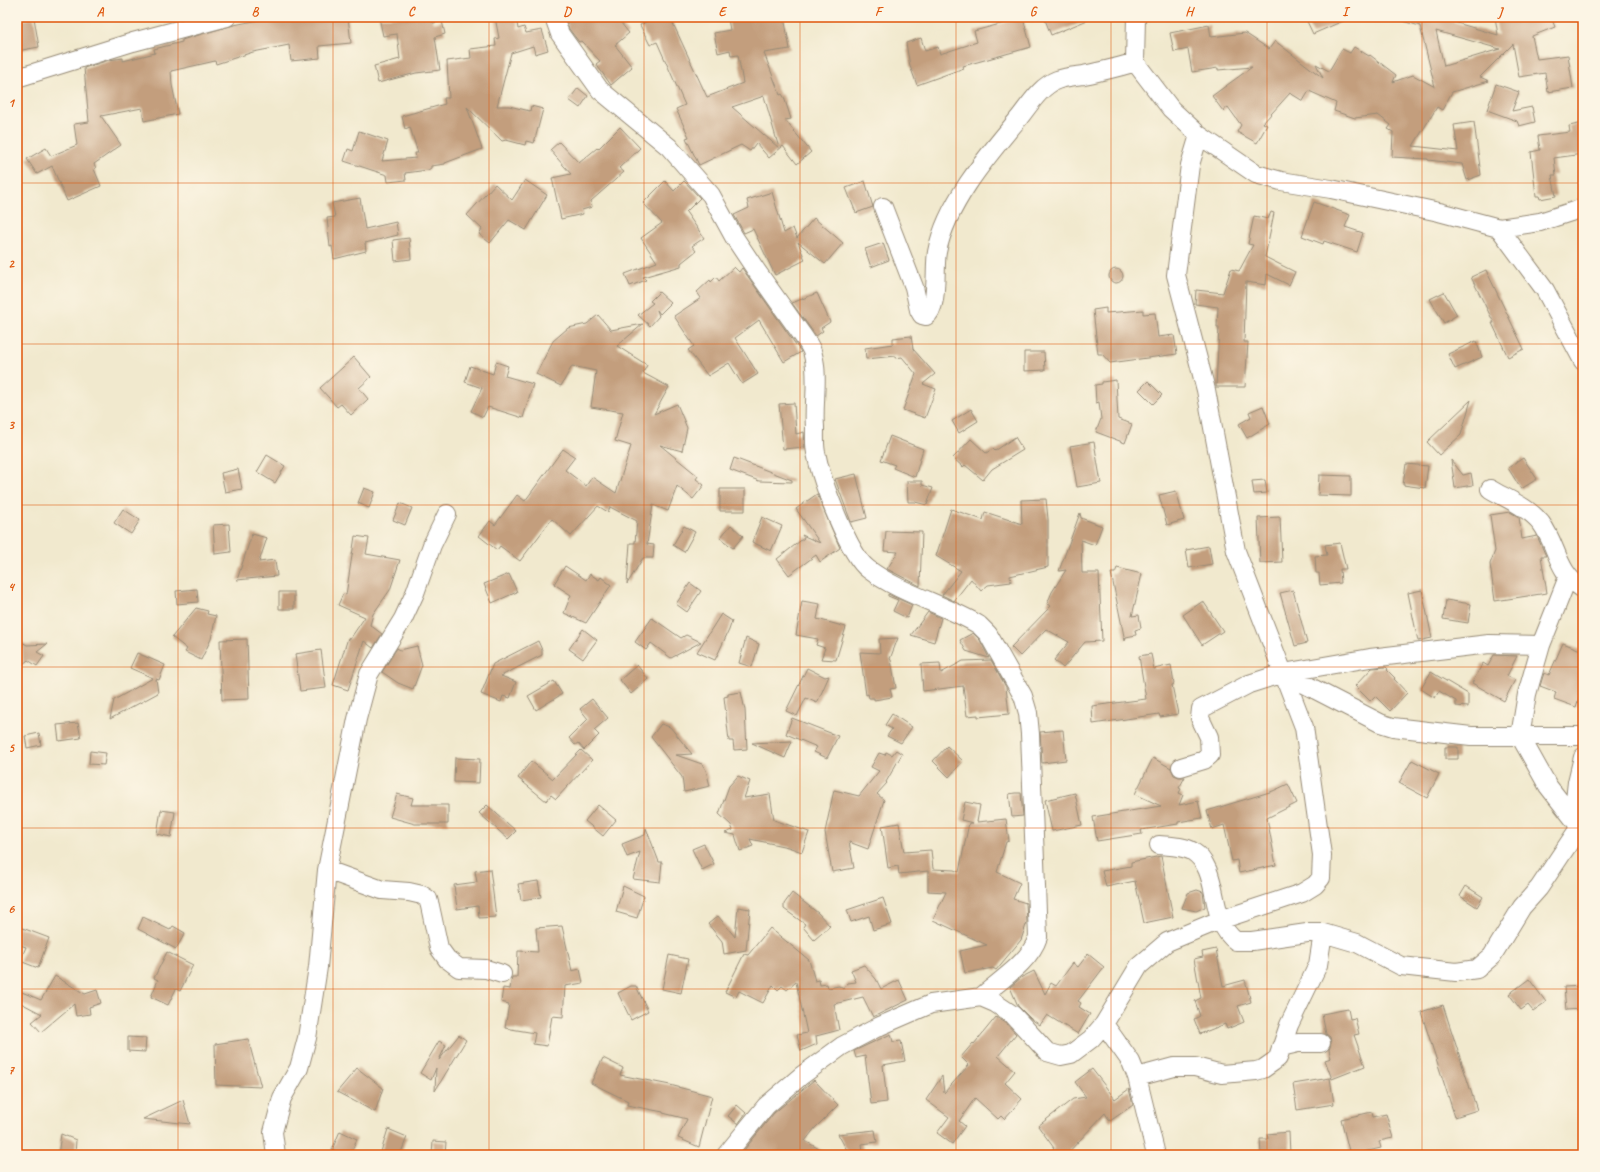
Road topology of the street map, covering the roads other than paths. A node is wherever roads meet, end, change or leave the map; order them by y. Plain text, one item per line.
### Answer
1 (227, 17) edge
2 (554, 17) edge
3 (1136, 17) edge
4 (1134, 62) junction
5 (17, 78) edge
6 (1199, 135) junction
7 (882, 208) dead end
8 (1583, 208) edge
9 (1499, 228) junction
10 (1583, 360) edge
11 (1490, 489) dead end
12 (447, 514) dead end
13 (1568, 577) junction
14 (1583, 589) edge
15 (1541, 646) junction
16 (1283, 673) junction
17 (1520, 736) junction
18 (1583, 736) edge
19 (1583, 757) edge
20 (1181, 767) dead end
21 (1578, 826) edge
22 (1159, 845) dead end
23 (327, 870) junction
24 (1220, 920) junction
25 (1323, 933) junction
26 (502, 974) dead end
27 (980, 997) junction
28 (1104, 1024) junction
29 (1321, 1044) dead end
30 (1281, 1047) junction
31 (1137, 1077) junction
32 (276, 1155) edge
33 (726, 1155) edge
34 (1156, 1155) edge

1 - 5 street
2 - 27 street
3 - 4 street
4 - 6 street
4 - 7 street
6 - 9 street
6 - 16 street
8 - 9 street
9 - 10 street
11 - 13 street
12 - 23 street
13 - 14 street
13 - 15 street
15 - 16 street
15 - 17 street
16 - 17 street
16 - 20 street
16 - 24 street
17 - 18 street
17 - 21 street
19 - 21 street
21 - 25 street
22 - 24 street
23 - 26 street
23 - 32 street
24 - 25 street
24 - 28 street
25 - 30 street
27 - 28 street
27 - 33 street
28 - 31 street
29 - 30 street
30 - 31 street
31 - 34 street

